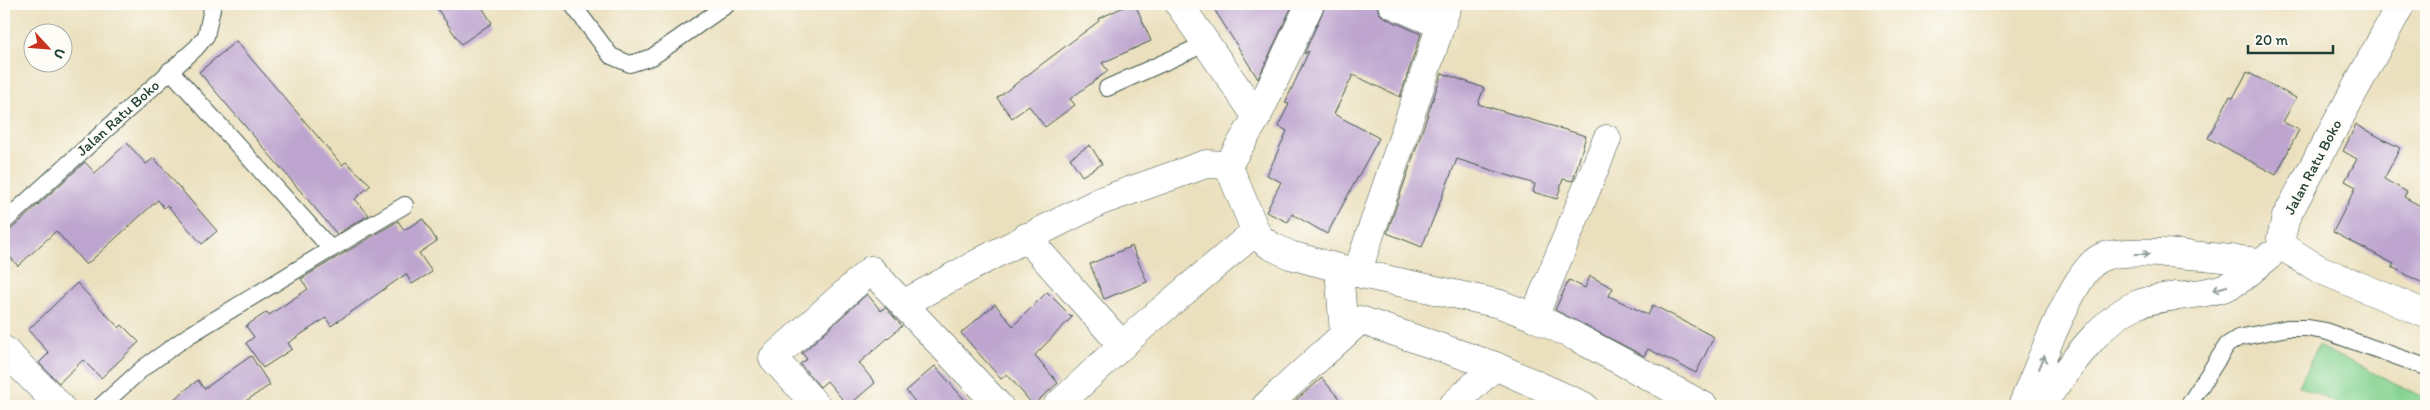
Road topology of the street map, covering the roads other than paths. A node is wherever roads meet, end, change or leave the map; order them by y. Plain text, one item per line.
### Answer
1 (213, 4) edge
2 (572, 4) edge
3 (728, 4) edge
4 (1179, 4) edge
5 (1310, 4) edge
6 (1392, 4) edge
7 (2401, 4) edge
8 (1444, 14) edge
9 (1207, 43) junction
10 (170, 70) junction
11 (1107, 88) dead end
12 (1257, 117) junction
13 (1607, 138) dead end
14 (1228, 165) junction
15 (405, 205) dead end
16 (4, 222) edge
17 (1255, 232) junction
18 (1026, 237) junction
19 (2283, 247) junction
20 (331, 249) junction
21 (2260, 262) junction
22 (1348, 270) junction
23 (903, 304) junction
24 (2426, 314) edge
25 (1534, 316) junction
26 (1344, 334) junction
27 (1122, 345) junction
28 (4, 350) edge
29 (1495, 366) junction
30 (2426, 367) edge
31 (60, 406) edge
32 (101, 406) edge
33 (817, 406) edge
34 (999, 406) edge
35 (1057, 406) edge
36 (1266, 406) edge
37 (1452, 406) edge
38 (1584, 406) edge
39 (1704, 406) edge
40 (2022, 406) edge
41 (2040, 406) edge
42 (2188, 406) edge

1 - 10 lane, Jalan Ratu Boko
2 - 3 lane
4 - 9 street
5 - 12 street
6 - 8 street
7 - 19 street, Jalan Ratu Boko
8 - 22 street
9 - 11 lane
9 - 12 street
10 - 16 lane, Jalan Ratu Boko
10 - 20 lane
12 - 14 street
13 - 25 street
14 - 17 street
14 - 18 street
15 - 20 lane
17 - 22 street
17 - 27 street
18 - 23 street
18 - 27 street
19 - 21 street
19 - 24 street
20 - 32 lane
40 -> 21 street
21 -> 41 street
22 - 25 street
22 - 26 street
23 - 33 street
23 - 34 street
25 - 39 street
26 - 29 street
26 - 36 street
27 - 35 street
28 - 31 street
29 - 37 street
29 - 38 street
30 - 42 lane

